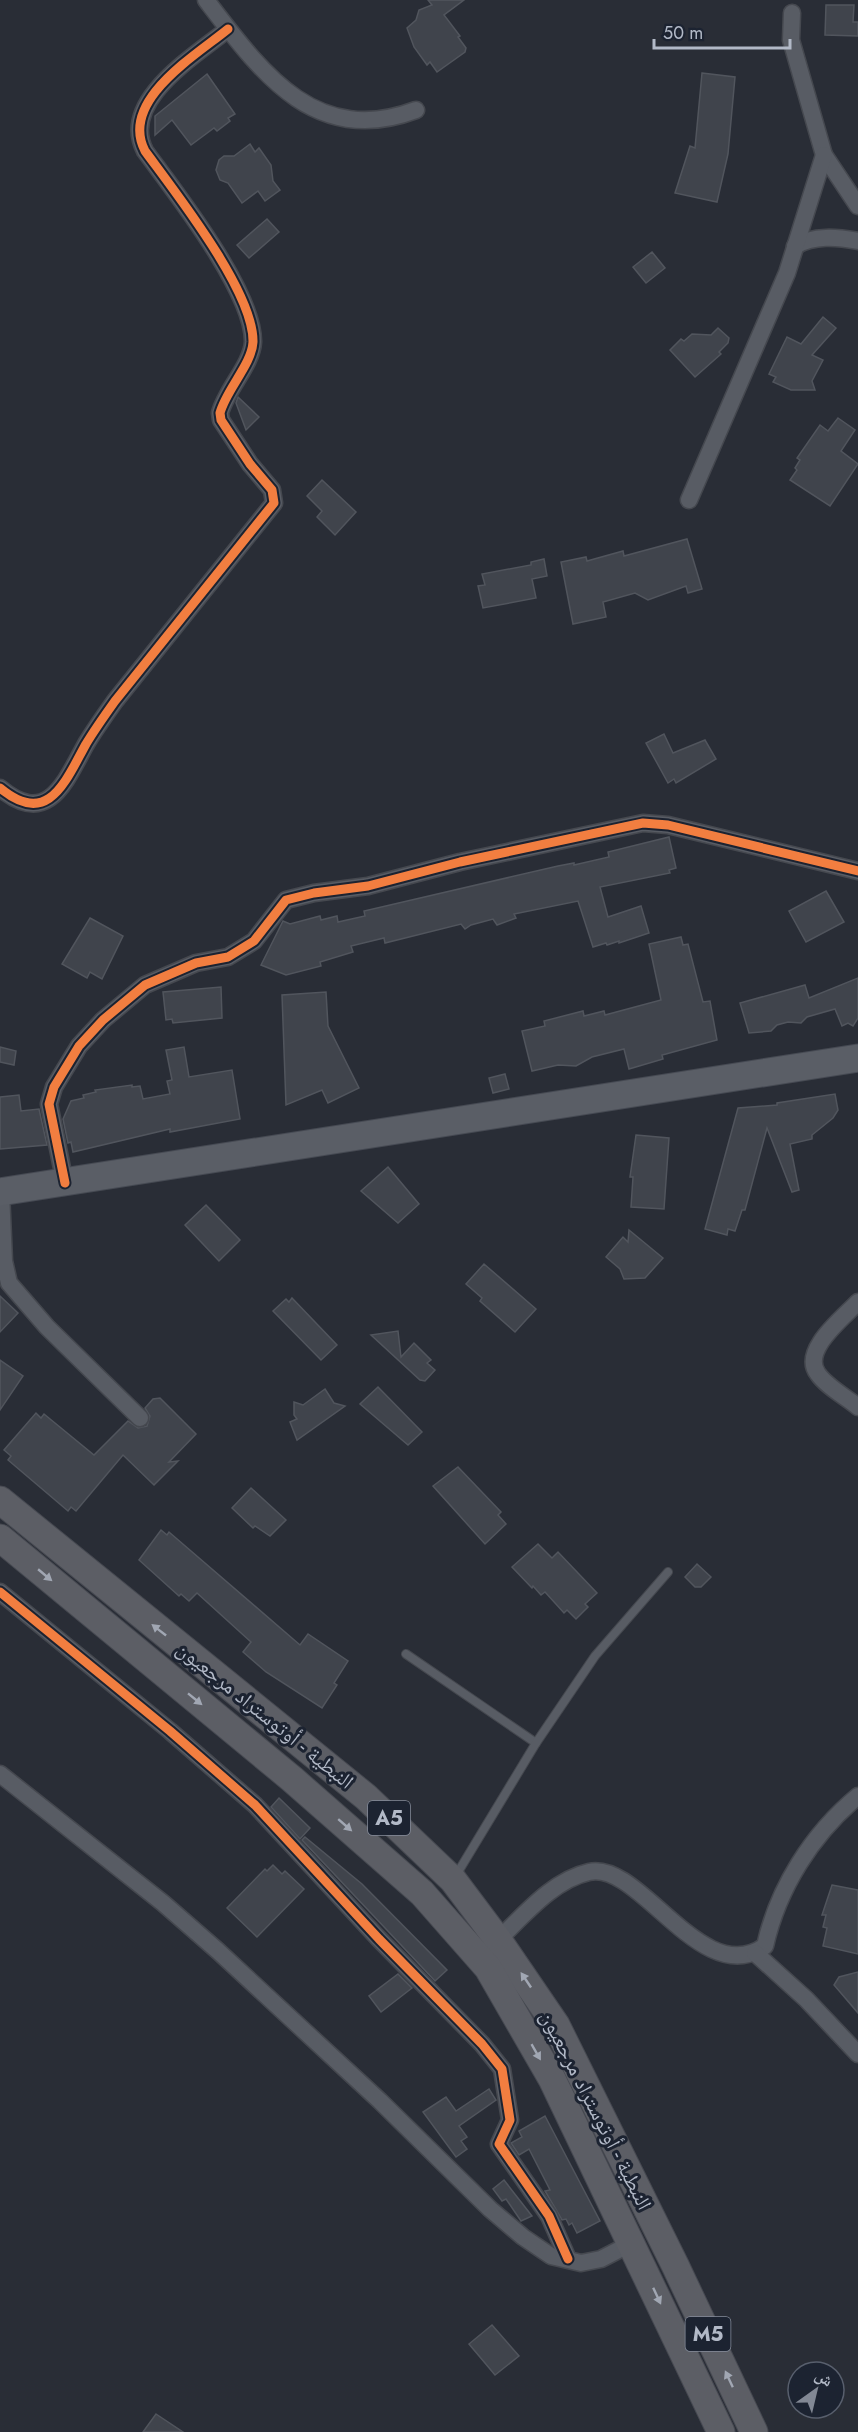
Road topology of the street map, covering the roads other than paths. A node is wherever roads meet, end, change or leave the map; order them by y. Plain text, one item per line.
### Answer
1 (206, 0) edge
2 (792, 12) dead end
3 (228, 29) junction
4 (416, 110) dead end
5 (824, 155) junction
6 (858, 206) edge
7 (858, 241) edge
8 (795, 246) junction
9 (689, 500) dead end
10 (0, 788) edge
11 (858, 871) edge
12 (858, 1058) edge
13 (65, 1183) junction
14 (1, 1192) edge
15 (858, 1302) edge
16 (858, 1407) edge
17 (140, 1418) dead end
18 (0, 1500) edge
19 (0, 1538) edge
20 (668, 1572) dead end
21 (0, 1592) edge
22 (406, 1654) dead end
23 (536, 1743) junction
24 (0, 1774) edge
25 (858, 1796) edge
26 (453, 1880) junction
27 (498, 1940) junction
28 (755, 1953) junction
29 (858, 2054) edge
30 (660, 2236) joint
31 (632, 2243) junction
32 (568, 2259) junction
33 (721, 2432) edge
34 (754, 2432) edge

1 - 3 street
2 - 5 street
3 - 4 street
3 - 10 street
5 - 6 street
5 - 8 street
7 - 8 street
8 - 9 street
11 - 13 street
12 - 13 main road
13 - 14 main road
14 - 17 street
15 - 16 street
26 -> 18 highway, النبطية - أوتوستراد مرجعيون / A5
19 -> 31 highway, النبطية - أوتوستراد مرجعيون / A5
20 - 23 lane
21 - 32 street
22 - 23 lane
23 - 26 lane
24 - 32 street
25 - 28 street
26 - 27 highway, النبطية - أوتوستراد مرجعيون / A5
27 - 28 street
30 -> 27 highway, النبطية - أوتوستراد مرجعيون / A5
28 - 29 street
34 -> 30 highway, النبطية - أوتوستراد مرجعيون / M5
31 - 32 street
31 -> 33 highway, النبطية - أوتوستراد مرجعيون / M5

